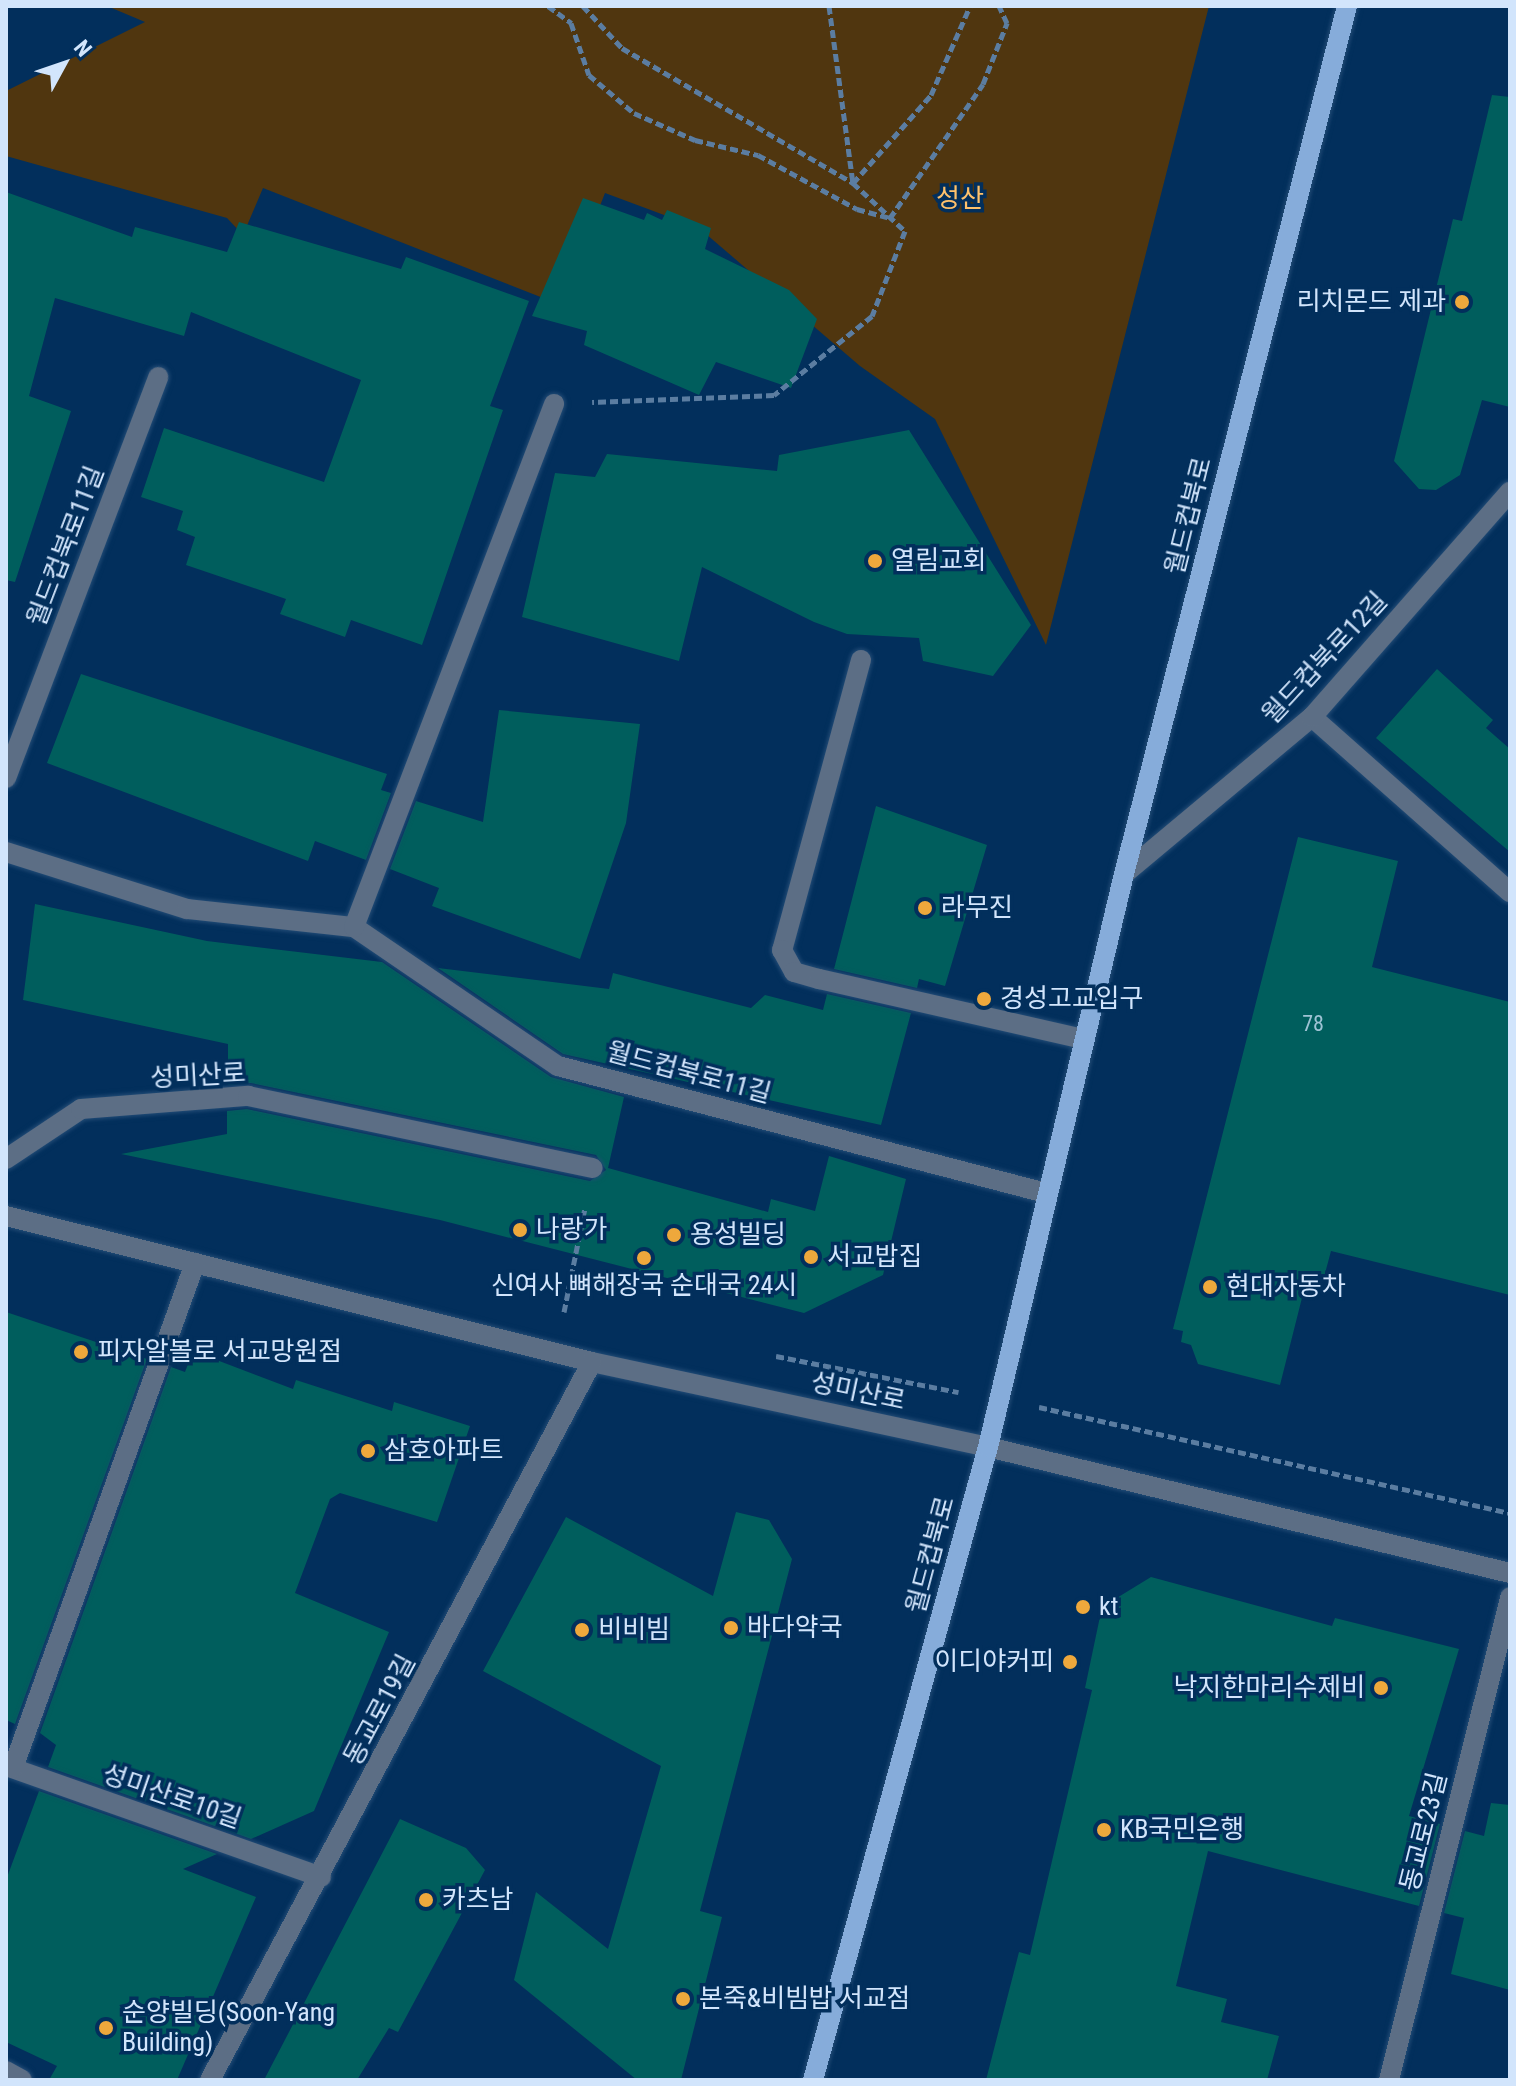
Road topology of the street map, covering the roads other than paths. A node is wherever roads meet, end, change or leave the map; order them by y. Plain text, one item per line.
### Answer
1 (1347, 6) edge
2 (158, 377) dead end
3 (554, 404) road end
4 (1510, 492) edge
5 (861, 660) dead end
6 (1312, 717) junction
7 (6, 778) edge
8 (6, 852) edge
9 (1124, 874) junction
10 (1510, 892) edge
11 (354, 927) junction
12 (1083, 1039) junction
13 (6, 1159) edge
14 (593, 1168) road end
15 (1046, 1193) junction
16 (6, 1216) edge
17 (195, 1263) junction
18 (592, 1362) junction
19 (988, 1447) junction
20 (1510, 1573) edge
21 (1510, 1597) edge
22 (9, 1767) edge
23 (321, 1877) junction
24 (6, 2071) edge
25 (22, 2080) edge
26 (210, 2080) edge
27 (813, 2080) edge
28 (1389, 2080) edge

1 - 9 main road, 월드컵북로
2 - 7 street, 월드컵북로11길
3 - 11 street
4 - 6 street, 월드컵북로12길
5 - 12 street
6 - 9 street, 월드컵북로12길
6 - 10 street
8 - 11 street, 월드컵북로11길
9 - 12 main road, 월드컵북로
11 - 15 street, 월드컵북로11길
12 - 15 main road, 월드컵북로
13 - 14 street, 성미산로
15 - 19 main road, 월드컵북로
16 - 17 street, 성미산로
17 - 18 street, 성미산로
17 - 22 street
18 - 19 street, 성미산로
18 - 23 street, 동교로19길
19 - 20 street, 성미산로
19 - 27 main road, 월드컵북로
21 - 28 street, 동교로23길
22 - 23 street, 성미산로10길
23 - 26 street, 동교로19길
24 - 25 street

